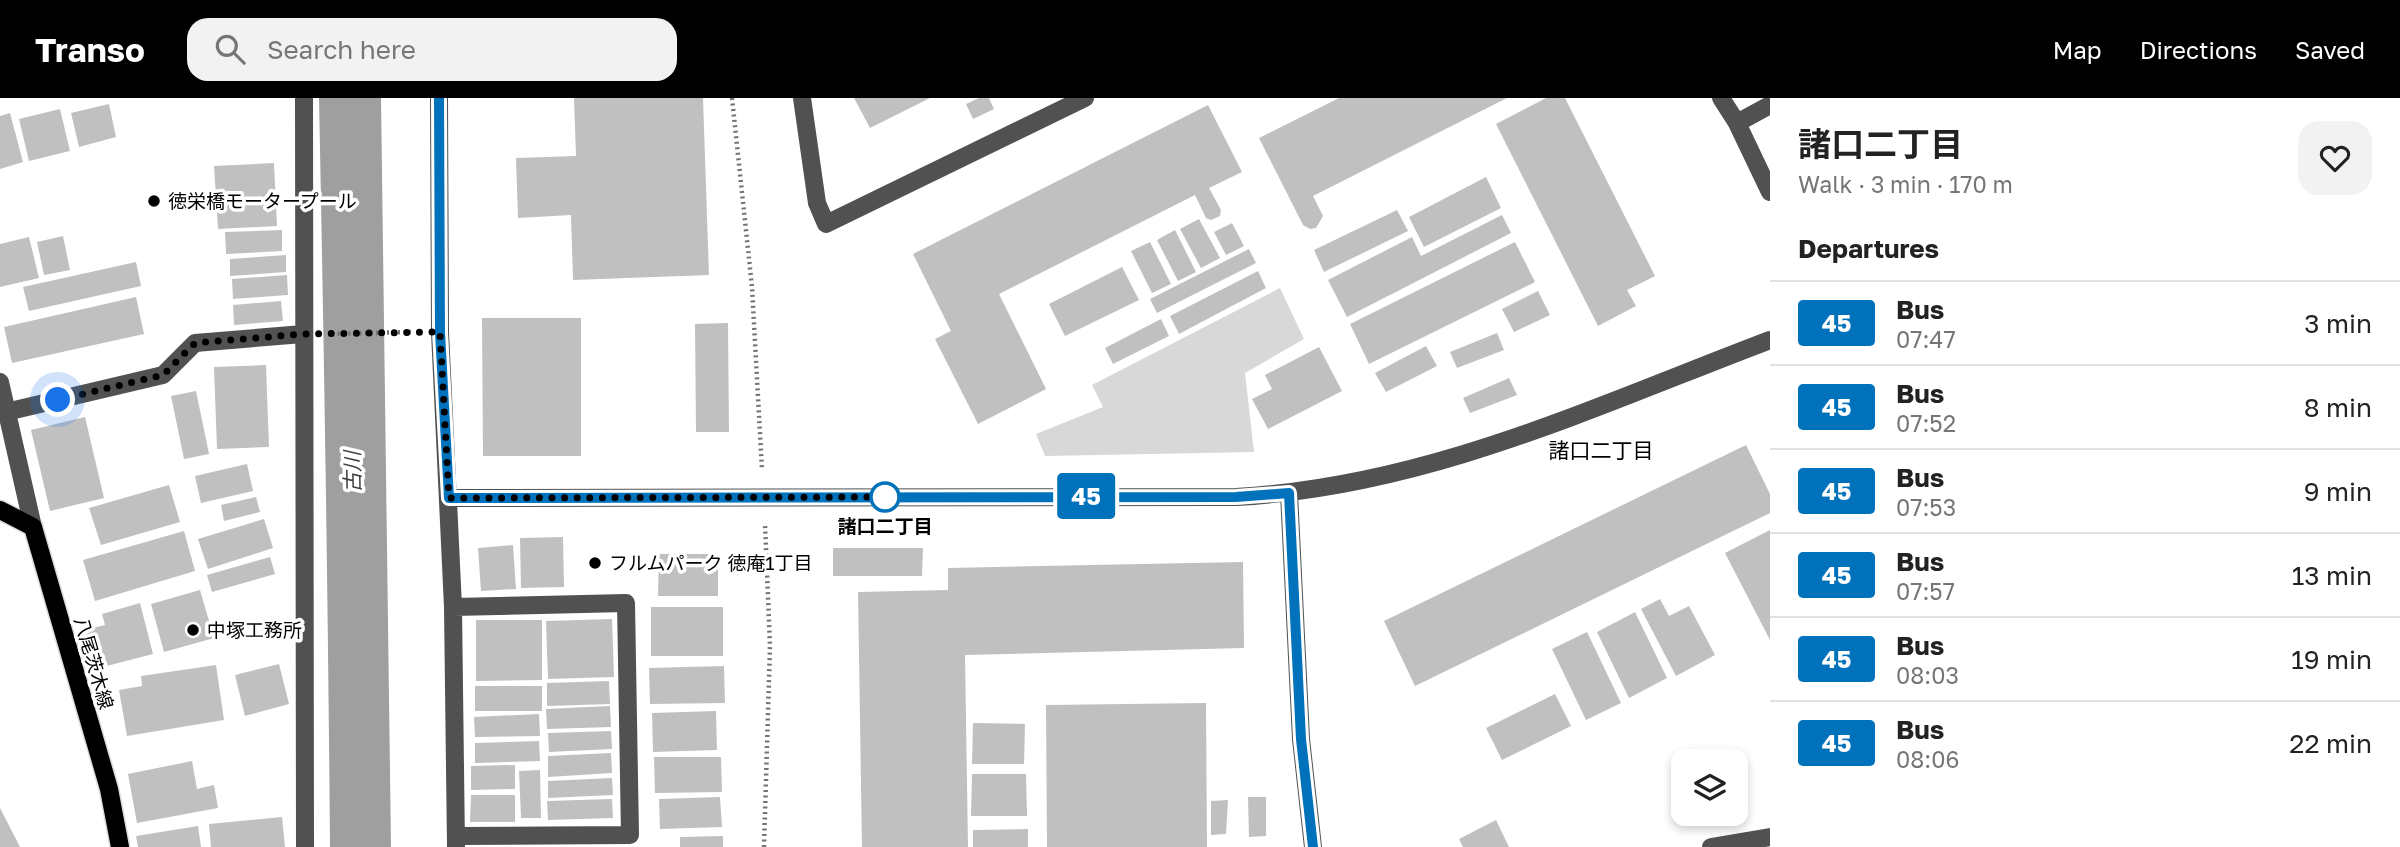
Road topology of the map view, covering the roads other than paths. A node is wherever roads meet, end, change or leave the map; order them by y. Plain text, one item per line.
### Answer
1 (304, 98) edge
2 (439, 98) edge
3 (802, 98) edge
4 (1085, 98) edge
5 (1721, 98) edge
6 (1770, 105) edge
7 (1737, 123) junction
8 (1770, 192) edge
9 (303, 334) junction
10 (1770, 340) edge
11 (0, 382) edge
12 (6, 412) junction
13 (1289, 493) junction
14 (449, 498) junction
15 (0, 510) edge
16 (33, 527) junction
17 (453, 607) junction
18 (1770, 837) edge
19 (456, 841) edge
20 (120, 847) edge
21 (305, 847) edge
22 (1312, 847) edge
23 (1711, 847) edge

1 - 9 street
2 - 14 street
3 - 4 street
5 - 7 street
6 - 7 street
7 - 8 street
9 - 12 street
9 - 21 street
10 - 13 street
11 - 12 street
12 - 16 street
13 - 14 street
13 - 22 street
14 - 17 street
15 - 16 main road
16 - 20 main road, 八尾茨木線
17 - 19 street
17 - 19 street
18 - 23 street

